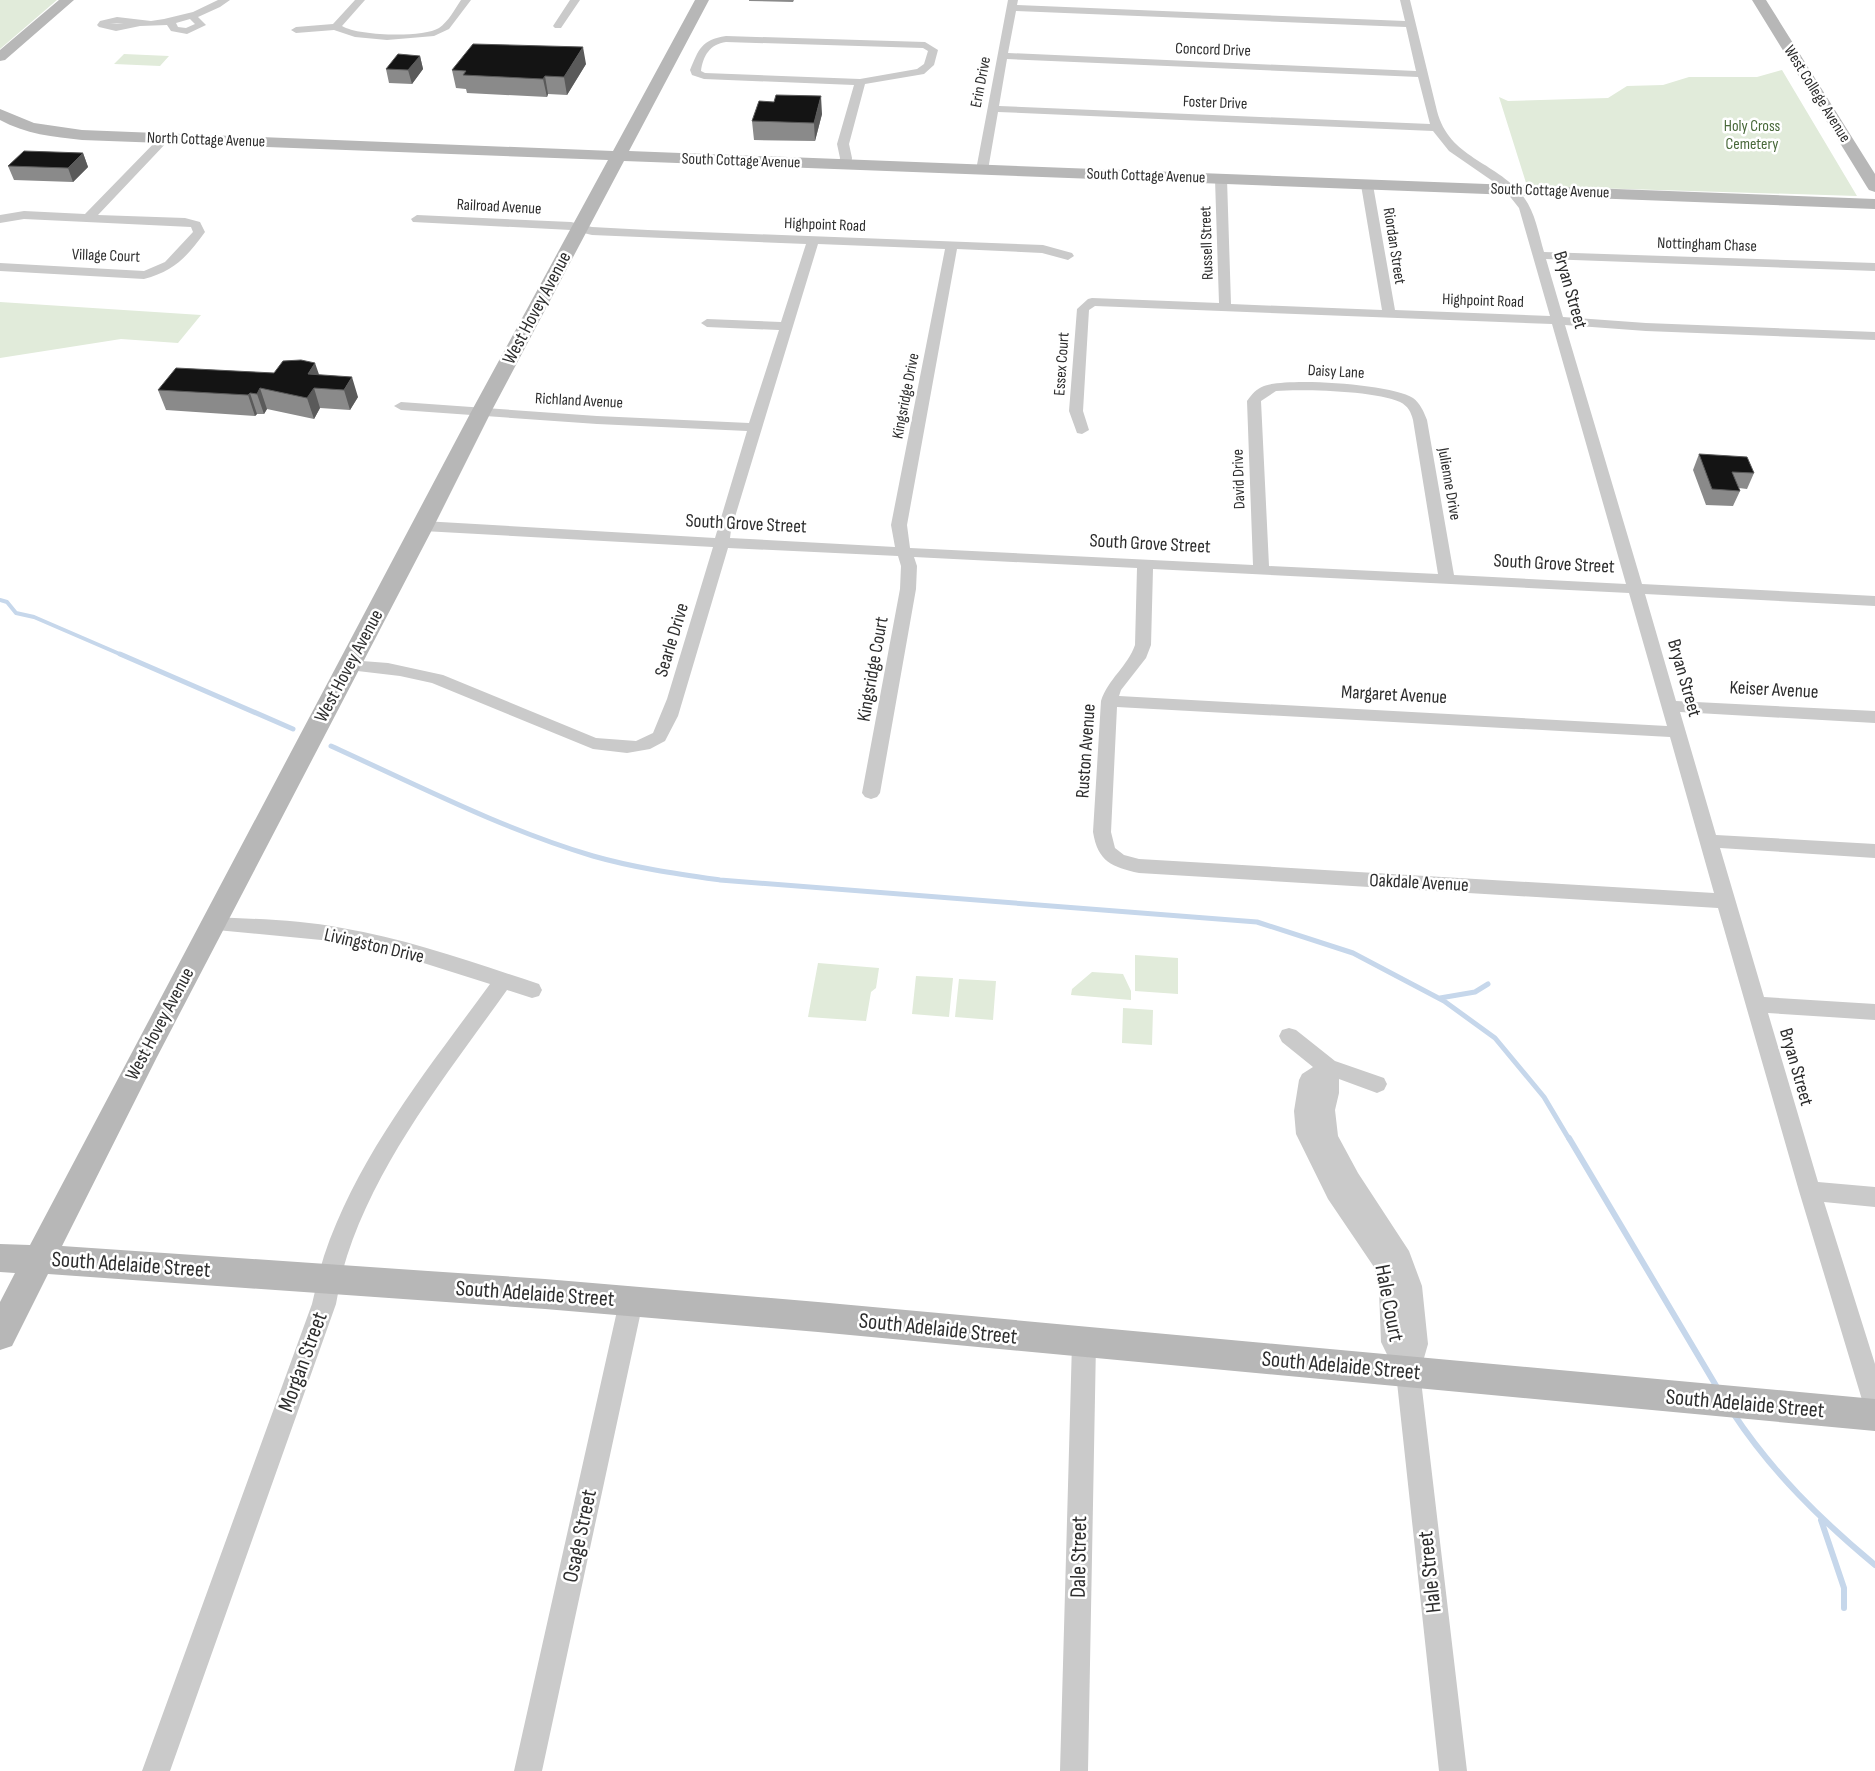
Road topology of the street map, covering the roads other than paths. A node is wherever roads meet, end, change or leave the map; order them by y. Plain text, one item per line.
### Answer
1 (67, 0) edge
2 (225, 0) edge
3 (360, 0) edge
4 (466, 0) edge
5 (575, 0) edge
6 (702, 0) edge
7 (1405, 0) edge
8 (1759, 0) edge
9 (1012, 4) edge
10 (191, 15) junction
11 (169, 20) junction
12 (140, 23) dead end
13 (1411, 24) junction
14 (558, 26) dead end
15 (336, 27) junction
16 (296, 30) dead end
17 (1003, 56) junction
18 (0, 57) edge
19 (1422, 74) junction
20 (860, 82) junction
21 (992, 109) junction
22 (0, 114) edge
23 (1436, 128) junction
24 (164, 138) junction
25 (416, 149) joint
26 (620, 156) junction
27 (845, 165) junction
28 (982, 170) junction
29 (1221, 179) junction
30 (1367, 185) junction
31 (1875, 187) edge
32 (1511, 190) junction
33 (1875, 204) edge
34 (89, 217) junction
35 (0, 219) edge
36 (417, 219) dead end
37 (580, 228) junction
38 (813, 241) junction
39 (952, 246) junction
40 (1538, 255) junction
41 (1068, 256) dead end
42 (0, 267) edge
43 (1875, 267) edge
44 (1090, 303) joint
45 (1225, 307) junction
46 (1389, 313) junction
47 (1557, 320) junction
48 (708, 323) dead end
49 (786, 326) junction
50 (1875, 336) edge
51 (1263, 392) joint
52 (1406, 399) joint
53 (401, 406) dead end
54 (481, 412) junction
55 (755, 427) junction
56 (1082, 430) dead end
57 (423, 526) junction
58 (721, 542) junction
59 (904, 552) junction
60 (1145, 564) junction
61 (1261, 570) junction
62 (1447, 579) junction
63 (1636, 588) junction
64 (1875, 601) edge
65 (349, 665) junction
66 (1109, 701) junction
67 (1670, 706) junction
68 (1875, 717) edge
69 (1678, 732) junction
70 (871, 793) dead end
71 (1709, 841) junction
72 (1875, 851) edge
73 (1112, 857) joint
74 (1726, 901) junction
75 (213, 924) junction
76 (503, 981) junction
77 (532, 990) dead end
78 (1756, 1004) junction
79 (1875, 1012) edge
80 (1289, 1036) dead end
81 (1328, 1068) junction
82 (1377, 1084) dead end
83 (1810, 1191) junction
84 (1875, 1197) edge
85 (0, 1258) edge
86 (38, 1258) junction
87 (330, 1279) junction
88 (631, 1302) junction
89 (0, 1335) edge
90 (1084, 1343) junction
91 (1408, 1372) junction
92 (1875, 1403) edge
93 (1875, 1415) edge
94 (156, 1771) edge
95 (528, 1771) edge
96 (1074, 1771) edge
97 (1453, 1771) edge

1 - 18 main road
2 - 10 street
3 - 15 street
4 - 15 street
5 - 14 street
6 - 26 main road, West Hovey Avenue
7 - 13 street, Bryan Street
8 - 31 main road, West College Avenue
9 - 13 street
9 - 17 street, Erin Drive
10 - 11 street
10 - 11 street
11 - 12 street
13 - 19 street, Bryan Street
15 - 16 street
17 - 19 street, Concord Drive
17 - 21 street, Erin Drive
19 - 23 street, Bryan Street
20 - 20 street
20 - 27 street
21 - 23 street, Foster Drive
21 - 28 street, Erin Drive
22 - 24 main road, North Cottage Avenue
23 - 32 street, Bryan Street
24 - 25 main road, North Cottage Avenue
24 - 34 street
25 - 26 main road, South Cottage Avenue
26 - 27 main road, South Cottage Avenue
26 - 37 main road, West Hovey Avenue
27 - 28 main road, South Cottage Avenue
28 - 29 main road, South Cottage Avenue
29 - 30 main road, South Cottage Avenue
29 - 45 street, Russell Street
30 - 32 main road, South Cottage Avenue
30 - 46 street, Riordan Street
32 - 33 main road, South Cottage Avenue
32 - 40 street, Bryan Street
34 - 35 street, Village Court
34 - 42 street, Village Court
36 - 37 street, Railroad Avenue
37 - 38 street, Highpoint Road
37 - 54 main road, West Hovey Avenue
38 - 39 street, Highpoint Road
38 - 49 street, Searle Drive
39 - 41 street, Highpoint Road
39 - 59 street, Kingsridge Drive
40 - 43 street, Nottingham Chase
40 - 47 street, Bryan Street
44 - 45 street, Highpoint Road
44 - 56 street, Essex Court
45 - 46 street, Highpoint Road
46 - 47 street, Highpoint Road
47 - 50 street, Highpoint Road
47 - 63 street, Bryan Street
48 - 49 street
49 - 55 street, Searle Drive
51 - 52 street, Daisy Lane
51 - 61 street, David Drive
52 - 62 street, Julienne Drive
53 - 54 street, Richland Avenue
54 - 55 street, Richland Avenue
54 - 57 main road, West Hovey Avenue
55 - 58 street, Searle Drive
57 - 58 street, South Grove Street
57 - 65 main road, West Hovey Avenue
58 - 59 street, South Grove Street
58 - 65 street, Searle Drive
59 - 60 street, South Grove Street
59 - 70 street, Kingsridge Court
60 - 61 street, South Grove Street
60 - 66 street, Ruston Avenue
61 - 62 street, South Grove Street
62 - 63 street, South Grove Street
63 - 64 street, South Grove Street
63 - 67 street, Bryan Street
65 - 75 main road, West Hovey Avenue
66 - 69 street, Margaret Avenue
66 - 73 street, Ruston Avenue
67 - 68 street, Keiser Avenue
67 - 69 street, Bryan Street
69 - 71 street, Bryan Street
71 - 72 street
71 - 74 street, Bryan Street
73 - 74 street, Oakdale Avenue
74 - 78 street, Bryan Street
75 - 76 street, Livingston Drive
75 - 86 main road, West Hovey Avenue
76 - 77 street, Livingston Drive
76 - 87 street, Morgan Street
78 - 79 street
78 - 83 street, Bryan Street
80 - 81 street
81 - 82 street
81 - 91 street, Hale Court
83 - 84 street
83 - 92 street, Bryan Street
85 - 86 main road, South Adelaide Street
86 - 87 main road, South Adelaide Street
86 - 89 main road, West Hovey Avenue
87 - 88 main road, South Adelaide Street
87 - 94 street, Morgan Street
88 - 90 main road, South Adelaide Street
88 - 95 street, Osage Street
90 - 91 main road, South Adelaide Street
90 - 96 street, Dale Street
91 - 93 main road, South Adelaide Street
91 - 97 street, Hale Street

